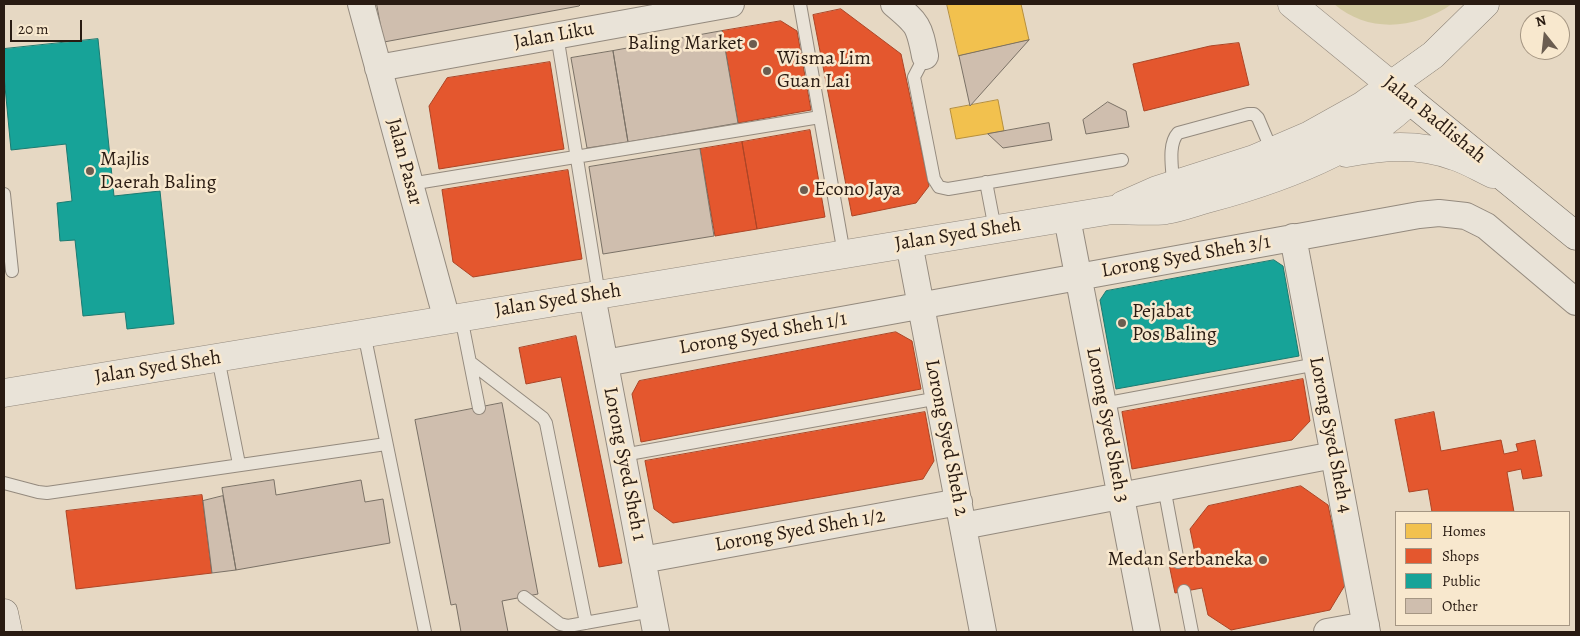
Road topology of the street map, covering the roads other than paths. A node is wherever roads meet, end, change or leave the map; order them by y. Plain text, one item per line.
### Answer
1 (361, 4) edge
2 (731, 4) edge
3 (800, 4) edge
4 (894, 4) edge
5 (1292, 4) edge
6 (1485, 4) edge
7 (626, 13) edge
8 (557, 35) junction
9 (925, 56) joint
10 (378, 68) junction
11 (1400, 93) junction
12 (820, 117) junction
13 (1272, 151) junction
14 (576, 157) junction
15 (1321, 158) junction
16 (1122, 160) dead end
17 (1508, 180) junction
18 (986, 182) junction
19 (410, 184) junction
20 (1173, 185) junction
21 (4, 194) edge
22 (1112, 210) junction
23 (1067, 218) junction
24 (995, 229) junction
25 (1576, 236) edge
26 (1293, 237) junction
27 (909, 243) junction
28 (844, 254) junction
29 (12, 271) dead end
30 (1078, 276) junction
31 (596, 295) junction
32 (1576, 302) edge
33 (921, 305) junction
34 (454, 319) junction
35 (364, 334) junction
36 (218, 358) junction
37 (470, 362) junction
38 (605, 363) junction
39 (1317, 364) junction
40 (4, 393) edge
41 (939, 398) junction
42 (1103, 404) junction
43 (479, 408) dead end
44 (386, 444) junction
45 (622, 455) junction
46 (1334, 455) junction
47 (239, 464) junction
48 (4, 483) edge
49 (1164, 487) junction
50 (1121, 495) junction
51 (961, 514) junction
52 (642, 560) junction
53 (1178, 562) dead end
54 (1184, 591) dead end
55 (524, 597) dead end
56 (4, 612) edge
57 (654, 622) edge
58 (586, 623) junction
59 (1366, 629) edge
60 (8, 632) edge
61 (425, 632) edge
62 (983, 632) edge
63 (1147, 632) edge
64 (1192, 632) edge
65 (1327, 632) edge

1 - 10 street, Jalan Pasar
2 - 7 street, Jalan Liku
3 - 12 lane
4 - 9 street
5 - 11 street, Jalan Badlishah
6 - 11 street
7 - 8 street, Jalan Liku
8 - 10 street, Jalan Liku
8 - 14 lane
9 - 18 lane
10 - 19 street, Jalan Pasar
11 - 13 street, Jalan Syed Sheh
11 - 15 street, Jalan Syed Sheh
11 - 17 street, Jalan Badlishah
12 - 14 lane
12 - 28 lane
13 - 20 street, Jalan Syed Sheh
13 - 20 lane
14 - 19 lane
14 - 31 lane
15 - 17 street
15 - 22 street, Jalan Syed Sheh
16 - 18 lane
17 - 25 street, Jalan Badlishah
18 - 24 lane
19 - 34 street, Jalan Pasar
20 - 22 street, Jalan Syed Sheh
21 - 29 lane
22 - 23 street, Jalan Syed Sheh
23 - 24 street, Jalan Syed Sheh
23 - 30 street, Lorong Syed Sheh 3
24 - 27 street, Jalan Syed Sheh
26 - 30 street, Lorong Syed Sheh 3/1
26 - 32 street, Lorong Syed Sheh 3/1
26 - 39 street, Lorong Syed Sheh 4
27 - 28 street, Jalan Syed Sheh
27 - 33 street, Lorong Syed Sheh 2
28 - 31 street, Jalan Syed Sheh
30 - 33 street, Lorong Syed Sheh 3/1
30 - 42 street, Lorong Syed Sheh 3
31 - 34 street, Jalan Syed Sheh
31 - 38 street, Lorong Syed Sheh 1
33 - 38 street, Lorong Syed Sheh 1/1
33 - 41 street, Lorong Syed Sheh 2
34 - 35 street, Jalan Syed Sheh
34 - 37 lane
35 - 36 street, Jalan Syed Sheh
35 - 44 lane
36 - 40 street, Jalan Syed Sheh
36 - 47 lane
37 - 43 lane
37 - 58 lane
38 - 45 street, Lorong Syed Sheh 1
39 - 42 lane
39 - 46 street, Lorong Syed Sheh 4
41 - 45 lane
41 - 51 street, Lorong Syed Sheh 2
42 - 50 street, Lorong Syed Sheh 3
44 - 47 lane
44 - 61 lane
45 - 52 street, Lorong Syed Sheh 1
46 - 49 street, Lorong Syed Sheh 1/2
46 - 59 street, Lorong Syed Sheh 4
47 - 48 lane
49 - 50 street, Lorong Syed Sheh 1/2
49 - 53 lane
50 - 51 street, Lorong Syed Sheh 1/2
50 - 63 street, Lorong Syed Sheh 3
51 - 52 street, Lorong Syed Sheh 1/2
51 - 62 street, Lorong Syed Sheh 2
52 - 57 street, Lorong Syed Sheh 1
54 - 64 lane
55 - 58 lane
56 - 60 main road
57 - 58 lane
59 - 65 street

